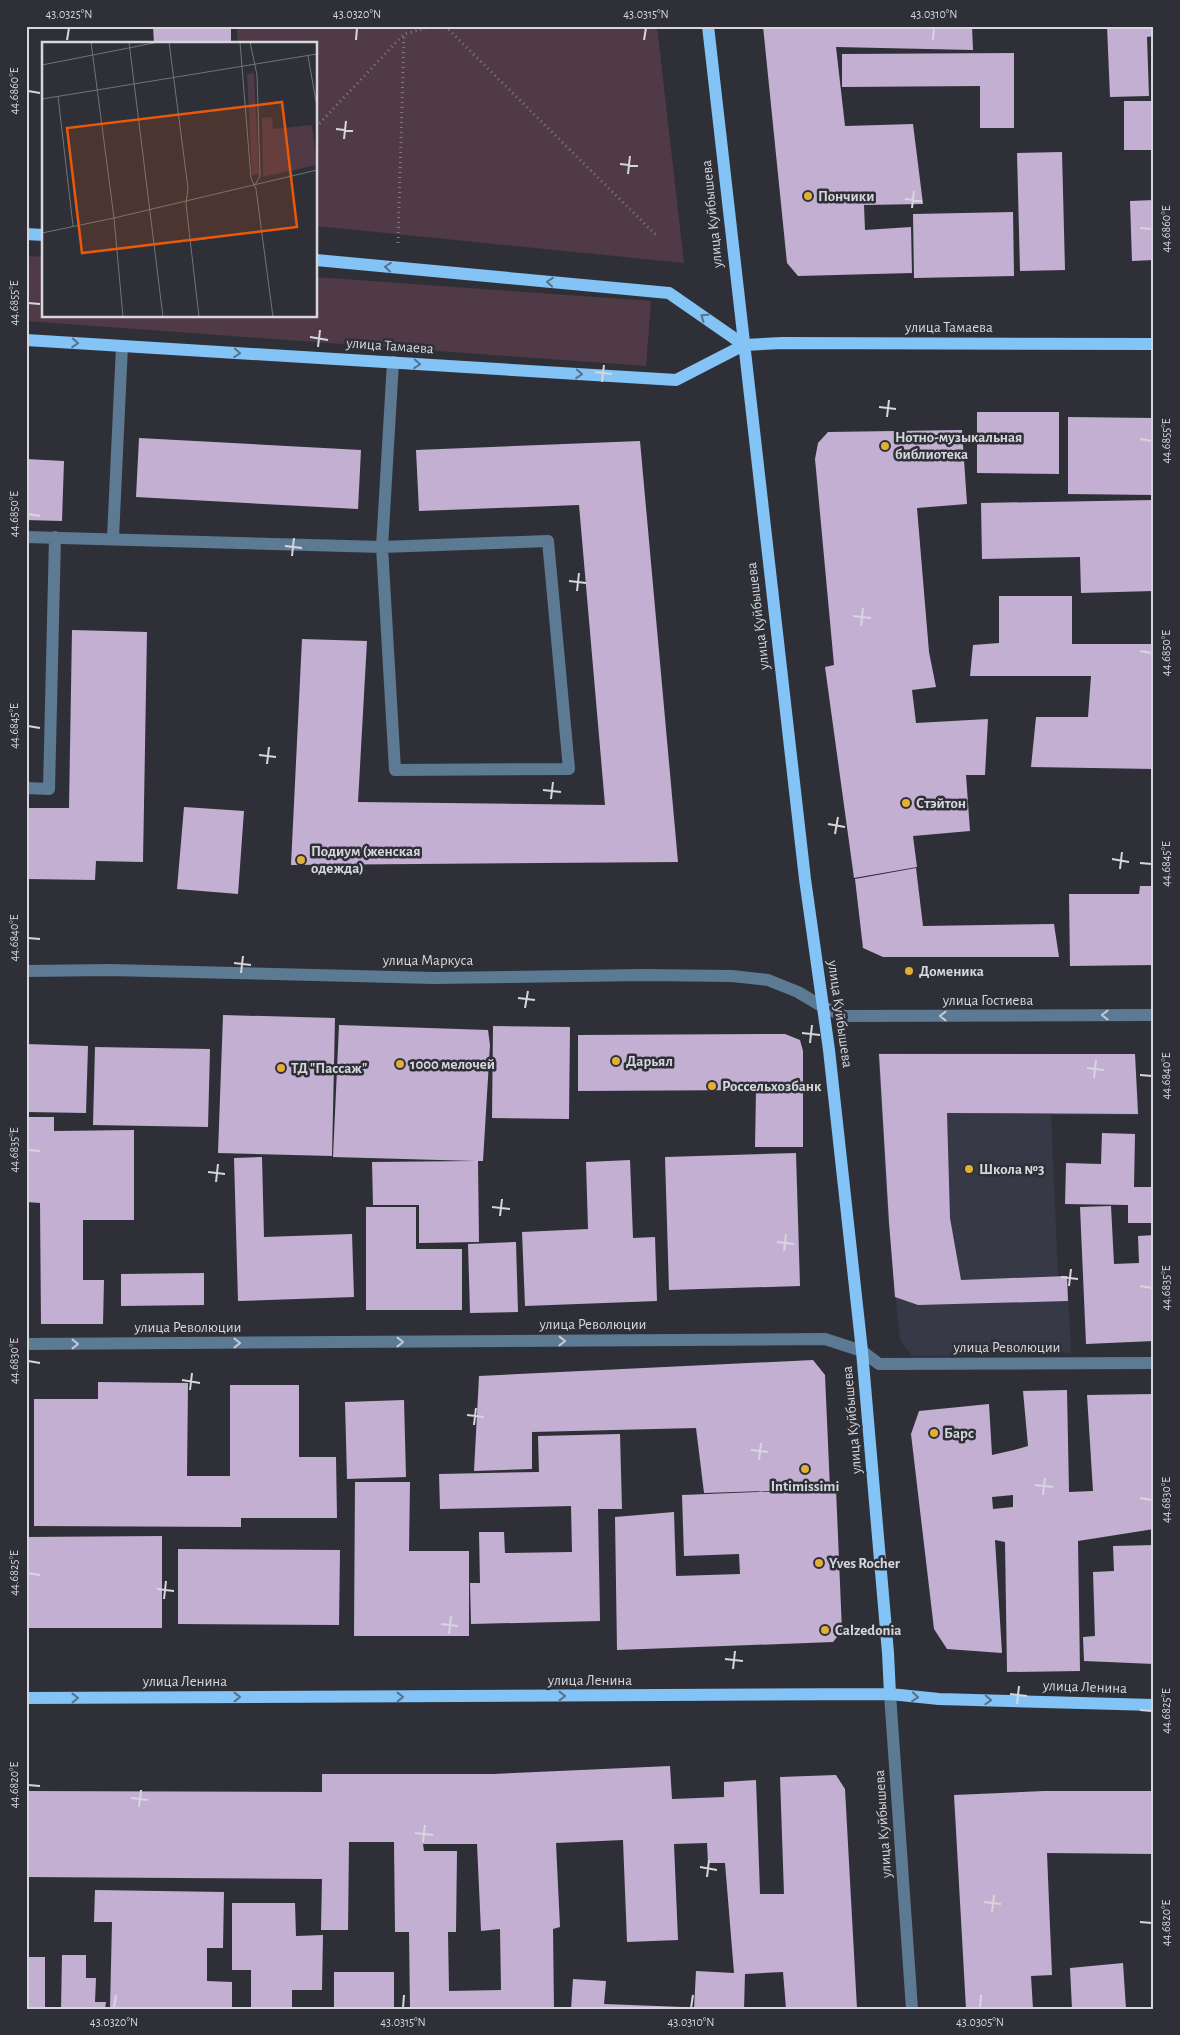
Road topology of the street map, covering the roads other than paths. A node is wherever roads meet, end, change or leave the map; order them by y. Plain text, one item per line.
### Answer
1 (708, 26) edge
2 (26, 234) edge
3 (42, 235) edge
4 (318, 260) edge
5 (26, 340) edge
6 (1154, 344) edge
7 (744, 345) junction
8 (122, 346) junction
9 (393, 362) junction
10 (26, 536) edge
11 (55, 537) junction
12 (113, 538) junction
13 (382, 547) junction
14 (26, 788) edge
15 (26, 971) edge
16 (824, 1007) junction
17 (1154, 1015) edge
18 (26, 1344) edge
19 (862, 1351) junction
20 (1154, 1362) edge
21 (890, 1694) junction
22 (26, 1698) edge
23 (1154, 1705) edge
24 (912, 2009) edge

1 - 7 main road, улица Куйбышева
2 - 3 main road
7 -> 4 main road
5 -> 8 main road, улица Тамаева
6 - 7 main road, улица Тамаева
9 -> 7 main road, улица Тамаева
7 - 16 main road, улица Куйбышева
8 -> 9 main road, улица Тамаева
8 - 12 street
9 - 13 street
10 - 11 street
11 - 12 street
11 - 14 street
12 - 13 street
13 - 13 street
15 - 16 street, улица Маркуса
17 -> 16 street, улица Гостиева
16 - 19 main road, улица Куйбышева
18 -> 19 street, улица Революции
19 - 20 street, улица Революции
19 - 21 main road, улица Куйбышева
22 -> 21 main road, улица Ленина
21 -> 23 main road, улица Ленина
21 - 24 street, улица Куйбышева

